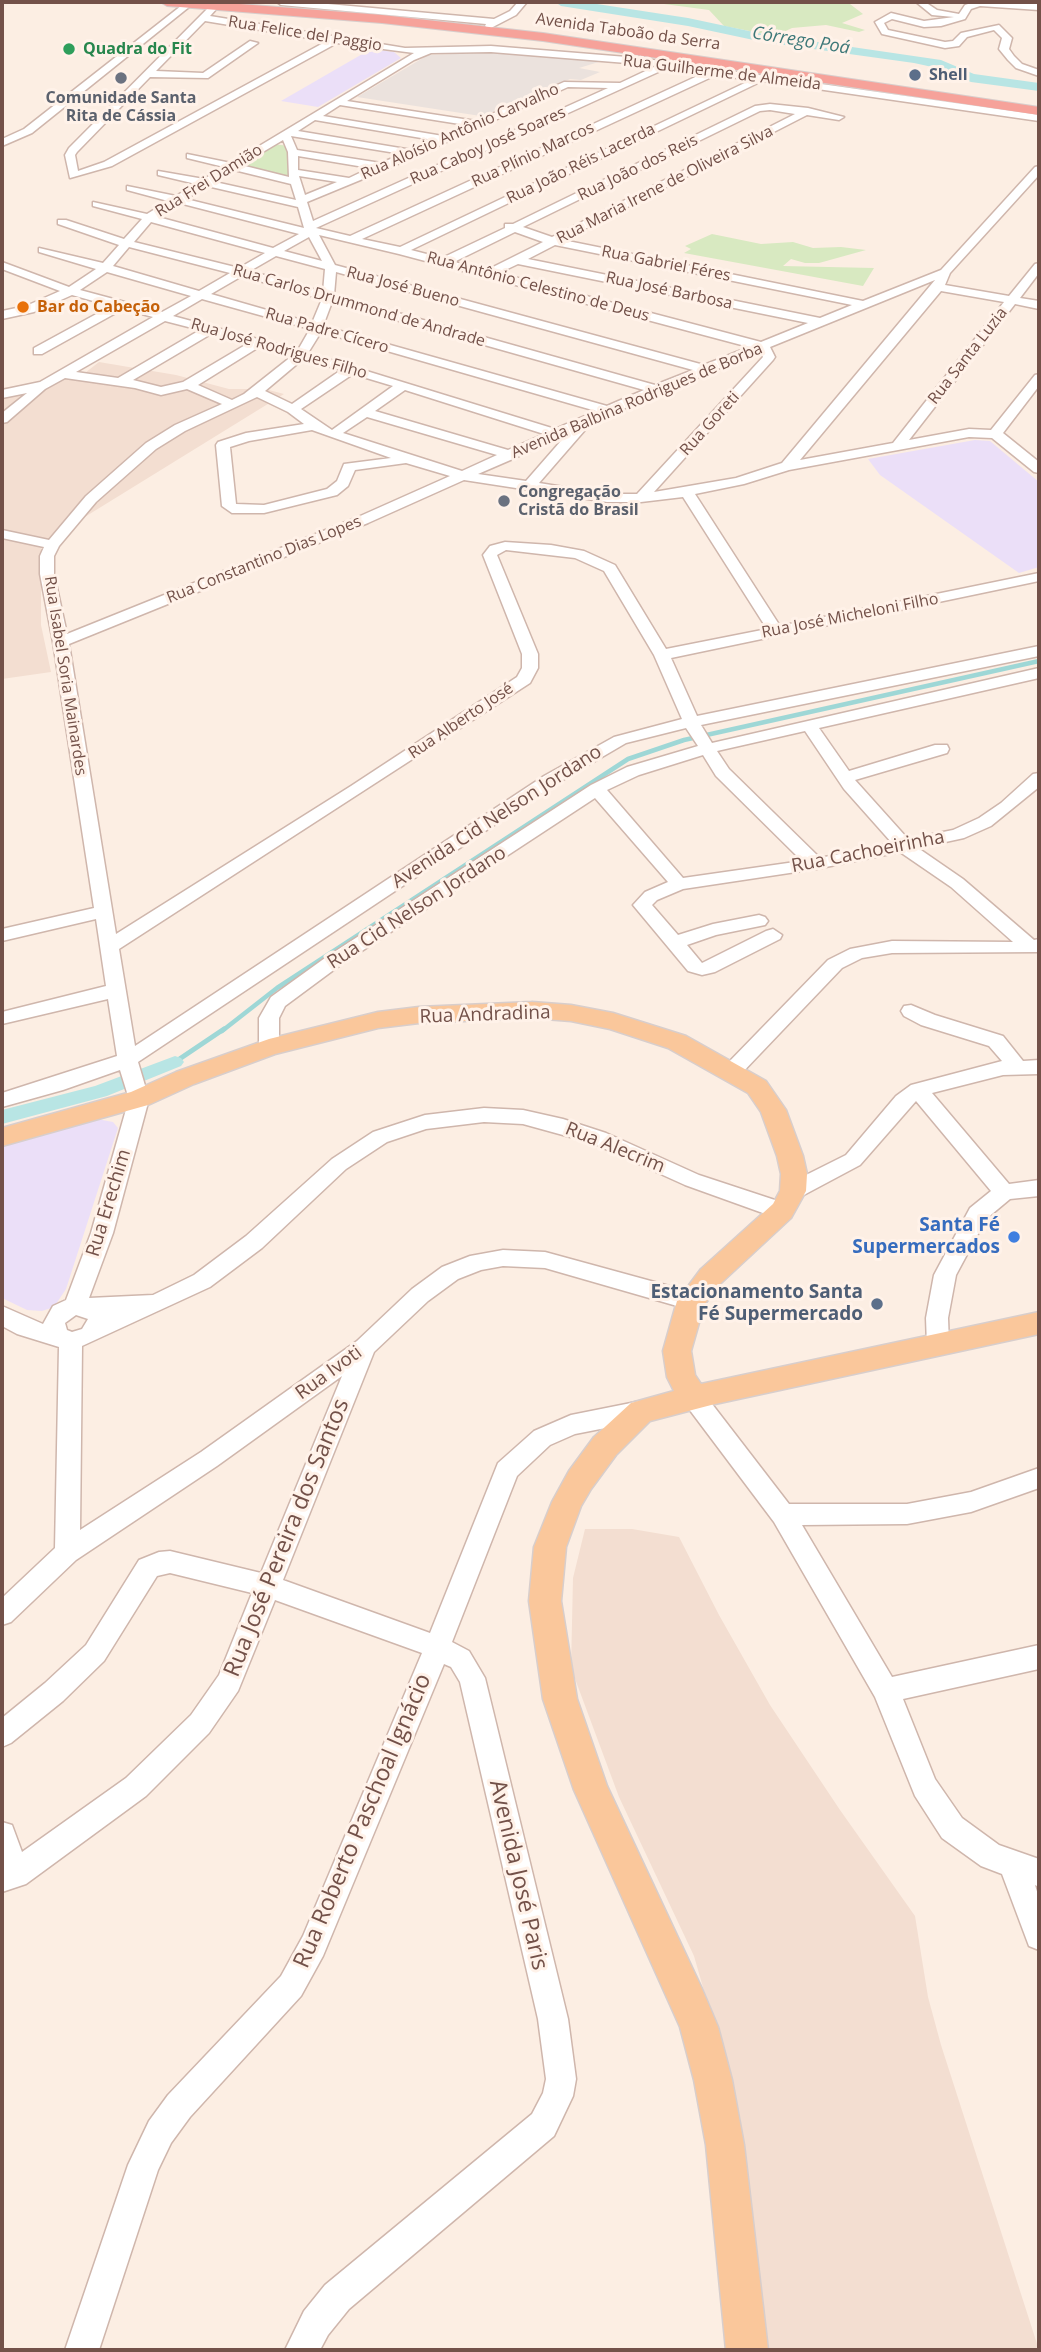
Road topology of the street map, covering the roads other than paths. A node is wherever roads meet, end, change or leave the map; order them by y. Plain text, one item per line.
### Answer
1 (167, 2) edge
2 (281, 2) edge
3 (523, 2) edge
4 (920, 2) edge
5 (1007, 5) junction
6 (1039, 7) edge
7 (184, 8) edge
8 (212, 10) edge
9 (964, 15) junction
10 (492, 24) junction
11 (996, 27) junction
12 (335, 40) junction
13 (253, 43) dead end
14 (430, 50) junction
15 (405, 51) junction
16 (415, 55) junction
17 (666, 65) junction
18 (1039, 71) edge
19 (714, 72) junction
20 (147, 75) junction
21 (762, 78) junction
22 (622, 86) junction
23 (835, 88) junction
24 (826, 96) dead end
25 (337, 102) junction
26 (816, 104) dead end
27 (519, 106) junction
28 (1039, 111) edge
29 (807, 112) junction
30 (555, 116) junction
31 (313, 117) junction
32 (839, 117) dead end
33 (568, 120) dead end
34 (581, 123) dead end
35 (477, 124) junction
36 (594, 127) junction
37 (288, 132) junction
38 (636, 138) junction
39 (446, 139) junction
40 (2, 144) edge
41 (677, 149) junction
42 (293, 152) junction
43 (690, 152) dead end
44 (414, 153) junction
45 (191, 156) dead end
46 (704, 156) dead end
47 (717, 159) junction
48 (232, 166) junction
49 (383, 167) junction
50 (1039, 169) edge
51 (162, 173) dead end
52 (294, 177) junction
53 (350, 181) junction
54 (204, 183) junction
55 (131, 188) dead end
56 (175, 201) junction
57 (303, 203) junction
58 (97, 204) dead end
59 (472, 216) junction
60 (148, 219) junction
61 (62, 222) dead end
62 (515, 228) junction
63 (310, 231) junction
64 (352, 239) junction
65 (555, 242) junction
66 (125, 243) junction
67 (43, 250) dead end
68 (401, 251) junction
69 (276, 252) junction
70 (518, 260) junction
71 (444, 262) junction
72 (1039, 266) edge
73 (105, 268) junction
74 (331, 268) junction
75 (6, 270) edge
76 (240, 272) junction
77 (945, 272) junction
78 (489, 274) junction
79 (938, 287) junction
80 (72, 290) junction
81 (201, 295) junction
82 (328, 298) junction
83 (1012, 300) junction
84 (863, 304) junction
85 (121, 305) junction
86 (1039, 305) edge
87 (30, 309) junction
88 (2, 315) edge
89 (166, 317) junction
90 (821, 322) junction
91 (2, 327) edge
92 (211, 328) junction
93 (316, 328) junction
94 (258, 342) junction
95 (38, 351) dead end
96 (766, 352) junction
97 (301, 355) junction
98 (351, 369) junction
99 (709, 369) junction
100 (63, 374) junction
101 (1039, 378) edge
102 (120, 382) junction
103 (188, 385) junction
104 (44, 386) junction
105 (402, 386) junction
106 (656, 389) junction
107 (257, 392) junction
108 (2, 394) edge
109 (234, 405) junction
110 (293, 410) junction
111 (611, 411) junction
112 (365, 412) junction
113 (2, 418) edge
114 (583, 424) junction
115 (313, 426) junction
116 (334, 434) junction
117 (556, 434) junction
118 (995, 434) junction
119 (898, 445) junction
120 (510, 455) junction
121 (410, 460) junction
122 (787, 466) junction
123 (1039, 469) edge
124 (466, 476) junction
125 (529, 486) junction
126 (687, 492) junction
127 (641, 498) junction
128 (2, 534) edge
129 (52, 545) junction
130 (1039, 577) edge
131 (775, 630) junction
132 (61, 642) junction
133 (1039, 651) edge
134 (662, 655) junction
135 (1039, 673) edge
136 (692, 725) junction
137 (809, 725) junction
138 (705, 746) junction
139 (941, 749) dead end
140 (845, 778) junction
141 (1039, 778) edge
142 (597, 789) junction
143 (904, 846) junction
144 (816, 864) junction
145 (679, 884) junction
146 (103, 912) junction
147 (759, 921) dead end
148 (2, 935) edge
149 (773, 935) dead end
150 (675, 943) junction
151 (111, 946) junction
152 (1035, 946) edge
153 (117, 990) junction
154 (911, 1011) dead end
155 (2, 1018) edge
156 (269, 1047) junction
157 (1017, 1067) junction
158 (1039, 1067) edge
159 (732, 1071) junction
160 (133, 1079) junction
161 (918, 1090) junction
162 (2, 1100) edge
163 (2, 1137) edge
164 (1039, 1188) edge
165 (1004, 1192) junction
166 (787, 1201) junction
167 (691, 1301) junction
168 (2, 1315) edge
169 (1039, 1323) edge
170 (74, 1324) junction
171 (938, 1346) junction
172 (365, 1347) junction
173 (694, 1398) junction
174 (641, 1411) junction
175 (1039, 1478) edge
176 (783, 1515) junction
177 (67, 1552) junction
178 (268, 1586) junction
179 (2, 1614) edge
180 (437, 1647) junction
181 (1039, 1657) edge
182 (886, 1691) junction
183 (2, 1734) edge
184 (2, 1835) edge
185 (1026, 1869) edge
186 (9, 1876) edge
187 (1039, 1936) edge
188 (82, 2350) edge
189 (302, 2350) edge
190 (747, 2350) edge

1 - 7 highway, Avenida Taboão da Serra
2 - 10 street
3 - 10 street
4 - 9 street
5 - 6 street
5 - 9 street
5 - 11 street
7 - 8 highway, Avenida Taboão da Serra
7 - 40 street
8 - 10 highway, Avenida Taboão da Serra
8 - 12 street, Rua Felice del Paggio
8 - 20 street
8 - 28 highway, Avenida Taboão da Serra
9 - 11 street
10 - 28 highway, Avenida Taboão da Serra
11 - 18 street
12 - 15 street, Rua Felice del Paggio
12 - 20 street
13 - 20 street
14 - 15 street
14 - 16 street, Rua Guilherme de Almeida
14 - 17 street, Rua Guilherme de Almeida
15 - 16 street
16 - 25 street, Rua Guilherme de Almeida
17 - 19 street, Rua Guilherme de Almeida
17 - 22 street, Rua Caboy José Soares
19 - 21 street, Rua Guilherme de Almeida
19 - 36 street, Rua Plínio Marcos
21 - 23 street, Rua Guilherme de Almeida
21 - 38 street, Rua João Réis Lacerda
22 - 27 street, Rua Aloísio Antônio Carvalho
22 - 30 street, Rua Caboy José Soares
23 - 24 street
23 - 28 street, Rua Guilherme de Almeida
25 - 31 street, Rua Frei Damião
25 - 35 street
26 - 29 street, Rua Maria Irene de Oliveira Silva
27 - 30 street
27 - 35 street, Rua Aloísio Antônio Carvalho
29 - 32 street, Rua João dos Reis
29 - 41 street, Rua João dos Reis
29 - 47 street, Rua Maria Irene de Oliveira Silva
30 - 33 street
30 - 63 street, Rua Caboy José Soares
31 - 37 street, Rua Frei Damião
31 - 39 street
34 - 36 street
35 - 39 street, Rua Aloísio Antônio Carvalho
36 - 38 street
36 - 64 street, Rua Plínio Marcos
37 - 42 street
37 - 44 street
37 - 48 street, Rua Frei Damião
38 - 41 street
38 - 59 street, Rua João Réis Lacerda
39 - 44 street, Rua Aloísio Antônio Carvalho
41 - 43 street
41 - 62 street, Rua João dos Reis
42 - 49 street
42 - 52 street
44 - 49 street, Rua Aloísio Antônio Carvalho
45 - 48 street
46 - 47 street
47 - 65 street, Rua Maria Irene de Oliveira Silva
48 - 52 street
48 - 54 street, Rua Frei Damião
49 - 53 street, Rua Aloísio Antônio Carvalho
50 - 77 street, Avenida Balbina Rodrigues de Borba
51 - 54 street
52 - 53 street
52 - 57 street
53 - 57 street, Rua Aloísio Antônio Carvalho
54 - 56 street, Rua Frei Damião
54 - 57 street
55 - 56 street, Rua Antônio Celestino de Deus
56 - 60 street, Rua Frei Damião
56 - 63 street, Rua Antônio Celestino de Deus
57 - 63 street
58 - 60 street, Rua José Bueno
59 - 62 street, Rua Gabriel Féres
59 - 68 street, Rua João Réis Lacerda
60 - 66 street, Rua Frei Damião
60 - 69 street, Rua José Bueno
61 - 66 street, Rua Carlos Drummond de Andrade
62 - 65 street, Rua Gabriel Féres
62 - 71 street, Rua João dos Reis
63 - 64 street, Rua Antônio Celestino de Deus
63 - 69 street, Rua Caboy José Soares
63 - 74 street
64 - 68 street, Rua Antônio Celestino de Deus
65 - 70 street, Rua Maria Irene de Oliveira Silva
65 - 84 street, Rua Gabriel Féres
66 - 73 street, Rua Frei Damião
66 - 76 street, Rua Carlos Drummond de Andrade
67 - 73 street, Rua Padre Cícero
68 - 71 street, Rua Antônio Celestino de Deus
69 - 74 street, Rua José Bueno
69 - 76 street, Rua Caboy José Soares
70 - 78 street, Rua Maria Irene de Oliveira Silva
70 - 90 street, Rua José Barbosa
71 - 78 street, Rua Antônio Celestino de Deus
72 - 83 street, Rua Santa Luzia
73 - 80 street, Rua Frei Damião
73 - 81 street, Rua Padre Cícero
74 - 82 street
74 - 99 street, Rua José Bueno
75 - 80 street, Rua José Rodrigues Filho
76 - 81 street, Rua Caboy José Soares
76 - 82 street, Rua Carlos Drummond de Andrade
77 - 79 street
77 - 84 street, Avenida Balbina Rodrigues de Borba
78 - 96 street, Rua Antônio Celestino de Deus
79 - 83 street
79 - 122 street
80 - 85 street, Rua José Rodrigues Filho
80 - 87 street, Rua Frei Damião
81 - 89 street, Rua Caboy José Soares
81 - 93 street, Rua Padre Cícero
82 - 93 street
82 - 106 street, Rua Carlos Drummond de Andrade
83 - 86 street
83 - 119 street, Rua Santa Luzia
84 - 90 street, Avenida Balbina Rodrigues de Borba
85 - 89 street, Rua José Rodrigues Filho
85 - 95 street
87 - 88 street
87 - 91 street
89 - 92 street, Rua José Rodrigues Filho
89 - 100 street, Rua Caboy José Soares
90 - 96 street, Avenida Balbina Rodrigues de Borba
92 - 94 street, Rua José Rodrigues Filho
92 - 102 street
93 - 97 street
93 - 111 street, Rua Padre Cícero
94 - 97 street, Rua José Rodrigues Filho
94 - 103 street
96 - 99 street, Avenida Balbina Rodrigues de Borba
96 - 127 street, Rua Goreti
97 - 98 street, Rua José Rodrigues Filho
97 - 107 street
98 - 105 street, Rua José Rodrigues Filho
98 - 110 street
99 - 106 street, Avenida Balbina Rodrigues de Borba
100 - 102 street
100 - 104 street, Rua Caboy José Soares
101 - 118 street
102 - 103 street
103 - 109 street
104 - 108 street
104 - 113 street, Rua Caboy José Soares
105 - 112 street
105 - 117 street, Rua José Rodrigues Filho
106 - 111 street, Avenida Balbina Rodrigues de Borba
107 - 109 street
107 - 110 street
109 - 129 street
110 - 115 street
111 - 114 street, Avenida Balbina Rodrigues de Borba
112 - 116 street
112 - 120 street
114 - 117 street, Avenida Balbina Rodrigues de Borba
114 - 125 street
115 - 116 street
115 - 121 street
116 - 121 street
117 - 120 street, Avenida Balbina Rodrigues de Borba
118 - 119 street, Avenida Balbina Rodrigues de Borba
118 - 123 street
119 - 122 street, Avenida Balbina Rodrigues de Borba
120 - 124 street, Avenida Balbina Rodrigues de Borba
121 - 124 street
122 - 126 street, Avenida Balbina Rodrigues de Borba
124 - 125 street, Avenida Balbina Rodrigues de Borba
124 - 132 street, Rua Constantino Dias Lopes
125 - 127 street, Avenida Balbina Rodrigues de Borba
126 - 127 street, Avenida Balbina Rodrigues de Borba
126 - 131 street
128 - 129 street
129 - 132 street, Rua Isabel Soria Mainardes
130 - 131 street, Rua José Micheloni Filho
131 - 134 street, Rua José Micheloni Filho
132 - 146 street, Rua Isabel Soria Mainardes
133 - 136 street, Avenida Cid Nelson Jordano
134 - 136 street, Rua Alberto José
134 - 151 street, Rua Alberto José
135 - 137 street, Avenida Cid Nelson Jordano
136 - 138 street, Rua Alberto José
136 - 160 street, Avenida Cid Nelson Jordano
137 - 138 street, Avenida Cid Nelson Jordano
137 - 140 street
138 - 142 street, Avenida Cid Nelson Jordano
138 - 144 street, Rua Alberto José
139 - 140 street
140 - 143 street
141 - 143 street, Rua Cachoeirinha
142 - 145 street
142 - 156 street, Rua Cid Nelson Jordano
143 - 144 street, Rua Cachoeirinha
143 - 152 street
144 - 145 street, Rua Cachoeirinha
145 - 150 street, Rua Cachoeirinha
146 - 148 street
146 - 151 street, Rua Isabel Soria Mainardes
147 - 150 street
149 - 150 street
151 - 153 street, Rua Isabel Soria Mainardes
152 - 159 street
153 - 155 street
153 - 160 street, Rua Isabel Soria Mainardes
154 - 157 street
156 - 159 main road, Rua Andradina
156 - 160 main road, Rua Andradina
157 - 158 street
157 - 161 street
159 - 166 main road, Rua Andradina
160 - 162 street, Avenida Cid Nelson Jordano
160 - 163 main road, Avenida Cid Nelson Jordano
160 - 170 street, Rua Erechim
161 - 165 street
161 - 166 street
164 - 165 street
165 - 171 street
166 - 167 main road
166 - 170 street, Rua Alecrim
167 - 172 street, Rua Ivoti
167 - 173 main road
168 - 170 street
169 - 171 main road
170 - 177 street, Rua Erechim
171 - 173 main road
172 - 177 street, Rua Ivoti
172 - 178 street, Rua José Pereira dos Santos
173 - 174 main road
173 - 176 street
174 - 180 street
174 - 190 main road
175 - 176 street
176 - 182 street
177 - 179 street, Rua Ivoti
178 - 180 street, Avenida José Paris
178 - 183 street, Avenida José Paris
178 - 186 street, Rua José Pereira dos Santos
180 - 188 street, Rua Roberto Paschoal Ignácio
180 - 189 street, Avenida José Paris
181 - 182 street
182 - 185 street
184 - 186 street
185 - 187 street

